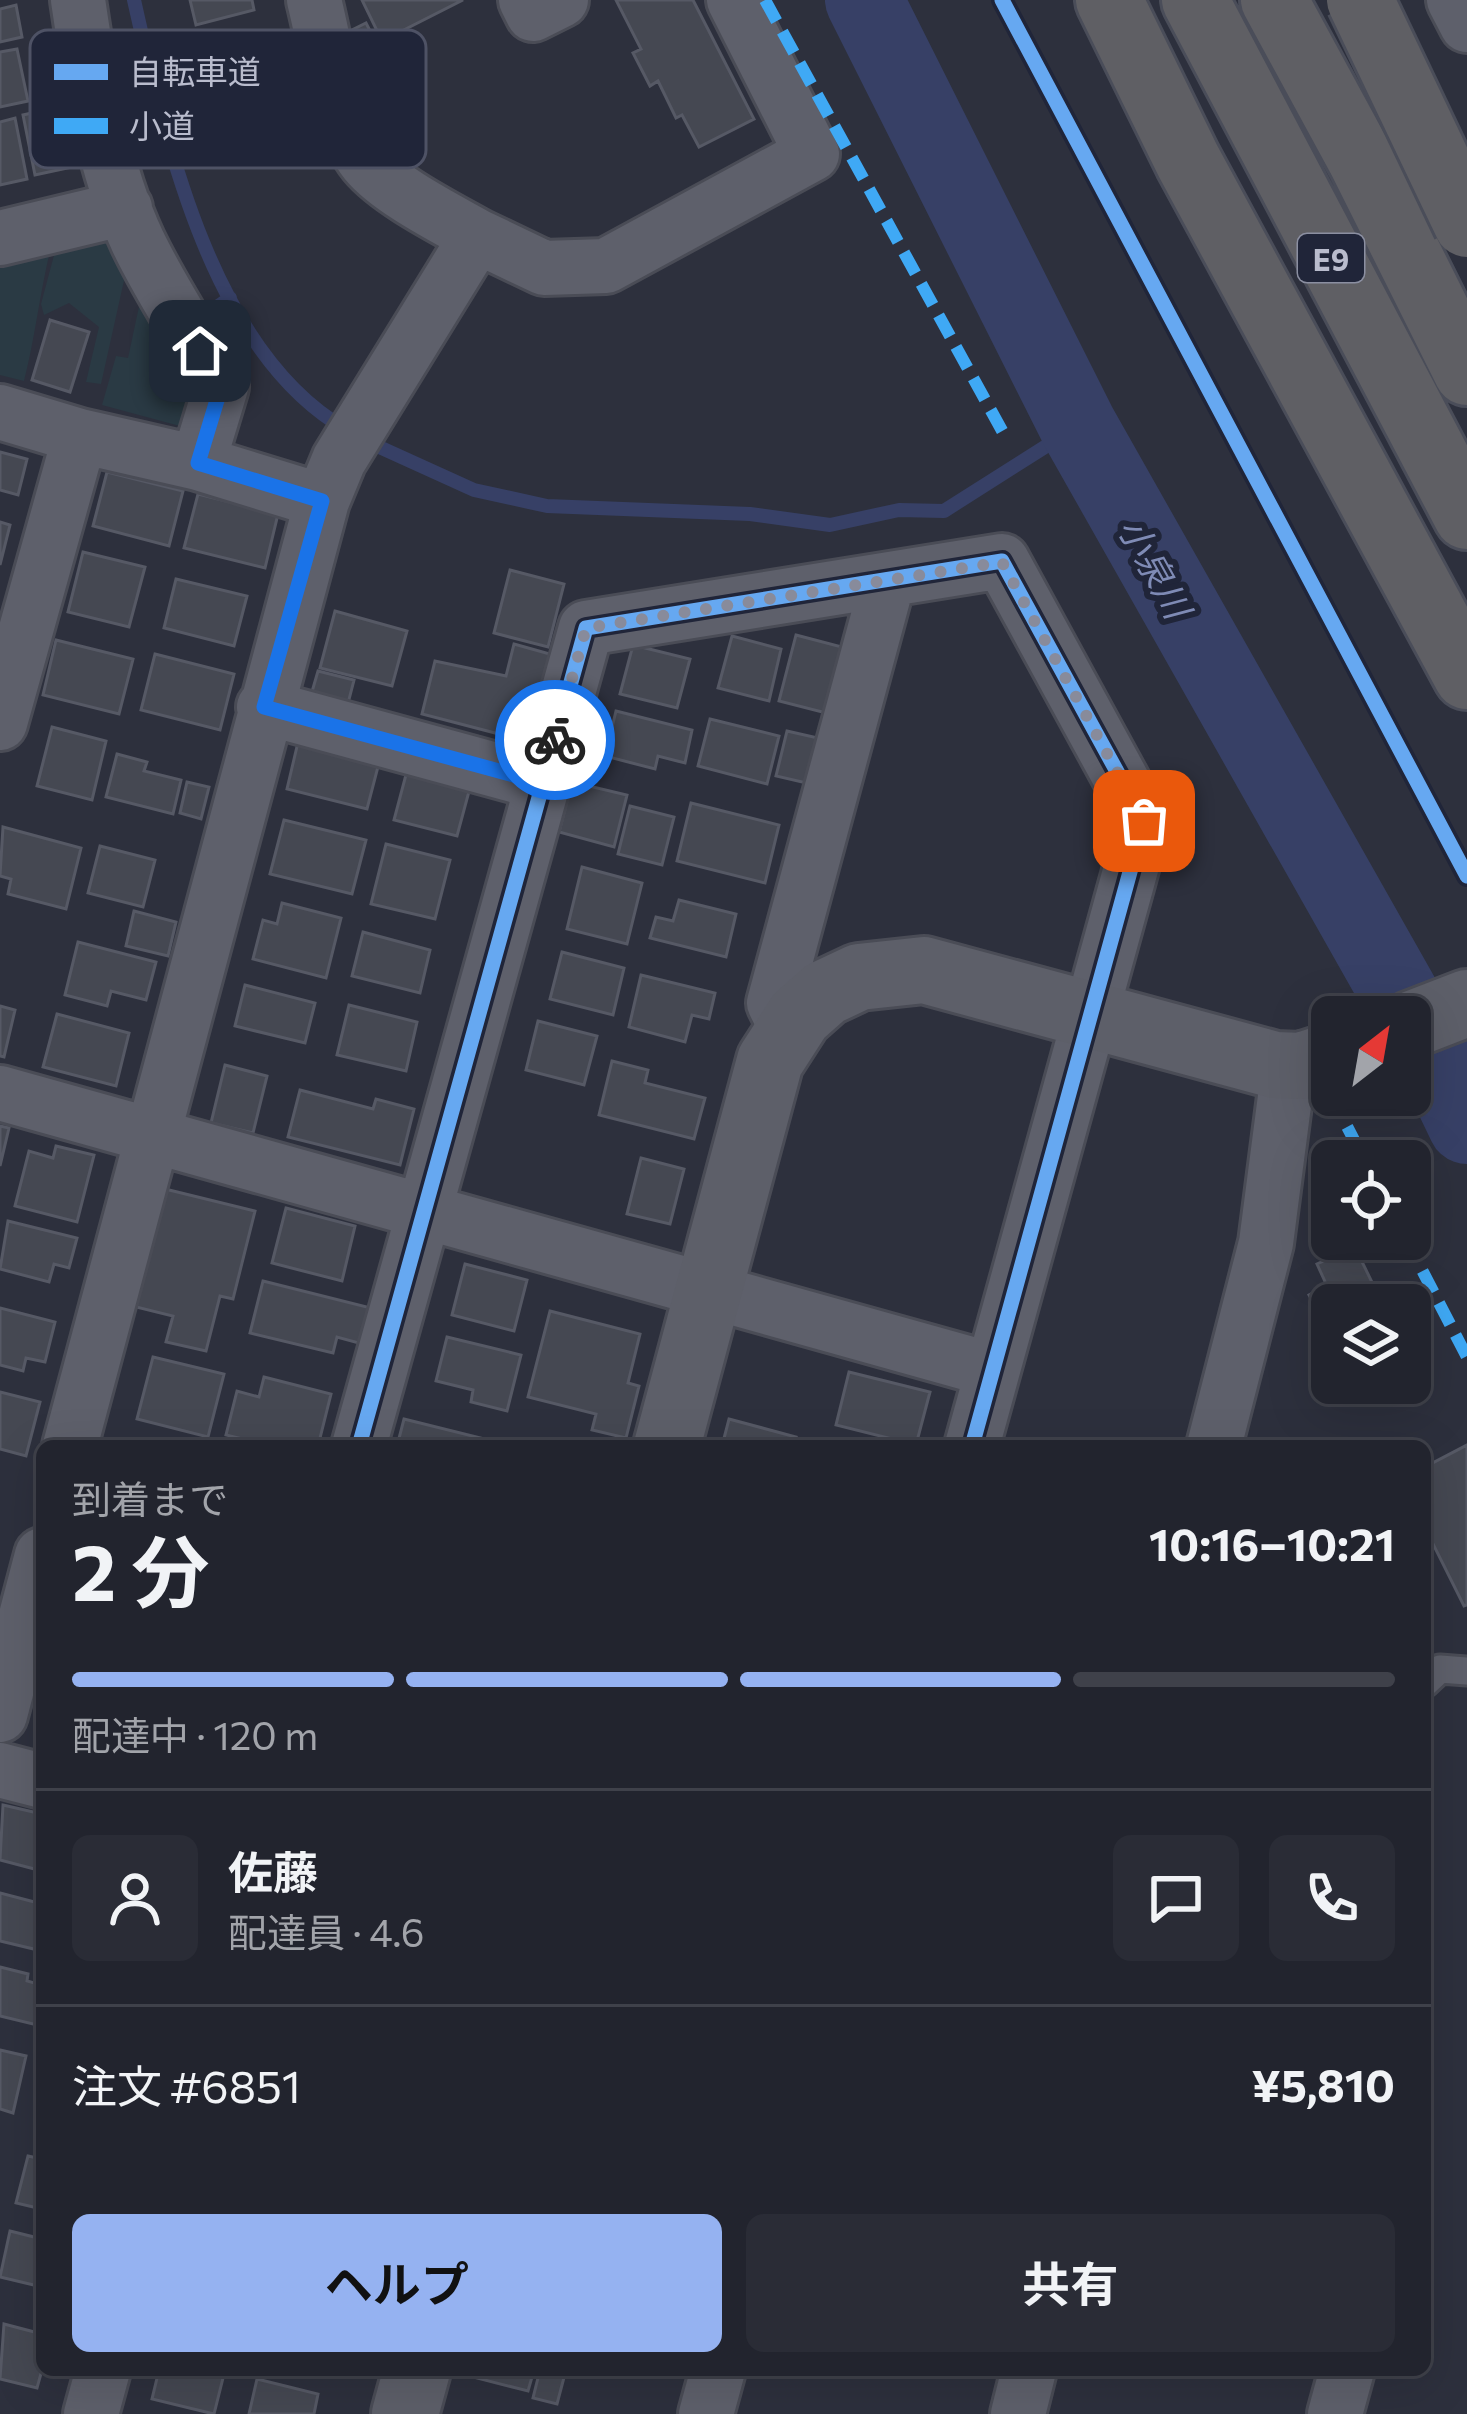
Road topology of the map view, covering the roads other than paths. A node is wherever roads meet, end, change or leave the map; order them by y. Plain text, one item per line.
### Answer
1 (78, 0) edge
2 (314, 0) edge
3 (526, 0) edge
4 (561, 0) edge
5 (734, 0) edge
6 (1109, 0) edge
7 (1195, 0) edge
8 (1274, 0) edge
9 (1360, 0) edge
10 (1370, 0) edge
11 (1454, 0) edge
12 (1467, 25) edge
13 (82, 30) edge
14 (322, 30) edge
15 (114, 168) edge
16 (373, 168) edge
17 (125, 208) junction
18 (1467, 224) edge
19 (1467, 234) edge
20 (476, 236) junction
21 (0, 238) edge
22 (1467, 372) edge
23 (0, 412) edge
24 (80, 436) junction
25 (198, 463) junction
26 (330, 481) junction
27 (1467, 516) edge
28 (888, 580) junction
29 (1467, 676) edge
30 (264, 707) junction
31 (0, 723) edge
32 (543, 783) junction
33 (1467, 1003) edge
34 (1090, 1016) junction
35 (1431, 1017) edge
36 (788, 1031) junction
37 (1311, 1059) edge
38 (1311, 1078) edge
39 (0, 1093) edge
40 (152, 1135) junction
41 (424, 1211) junction
42 (709, 1291) junction
43 (992, 1370) junction
44 (72, 1440) edge
45 (361, 1440) edge
46 (669, 1440) edge
47 (974, 1440) edge
48 (1216, 1440) edge
49 (36, 1578) edge
50 (1467, 1671) edge
51 (1431, 1677) edge
52 (0, 1715) edge
53 (0, 1770) edge
54 (36, 1779) edge
55 (102, 2376) edge
56 (415, 2376) edge
57 (716, 2376) edge
58 (1028, 2376) edge
59 (1345, 2376) edge
60 (91, 2414) edge
61 (405, 2414) edge
62 (706, 2414) edge
63 (1018, 2414) edge
64 (1335, 2414) edge

1 - 13 street
2 - 14 street
3 - 4 street
5 - 20 street
6 - 29 highway
7 - 27 highway, E9
8 - 22 highway, E9
9 - 18 highway, bridge
10 - 19 street
11 - 12 street
15 - 17 street
16 - 20 street
17 - 21 street
17 - 25 street
20 - 26 street
23 - 24 street
24 - 25 street
24 - 31 street
25 - 26 street
26 - 30 street
28 - 32 street
28 - 34 street
28 - 36 street
30 - 32 street
30 - 40 street
32 - 41 street
33 - 35 street
34 - 36 street
34 - 37 street
34 - 43 street
36 - 42 street
38 - 48 street
39 - 40 street
40 - 41 street
40 - 44 street
41 - 42 street
41 - 45 street
42 - 43 street
42 - 46 street
43 - 47 street
49 - 52 street
50 - 51 lane
53 - 54 street
55 - 60 street
56 - 61 street
57 - 62 street
58 - 63 street
59 - 64 street

